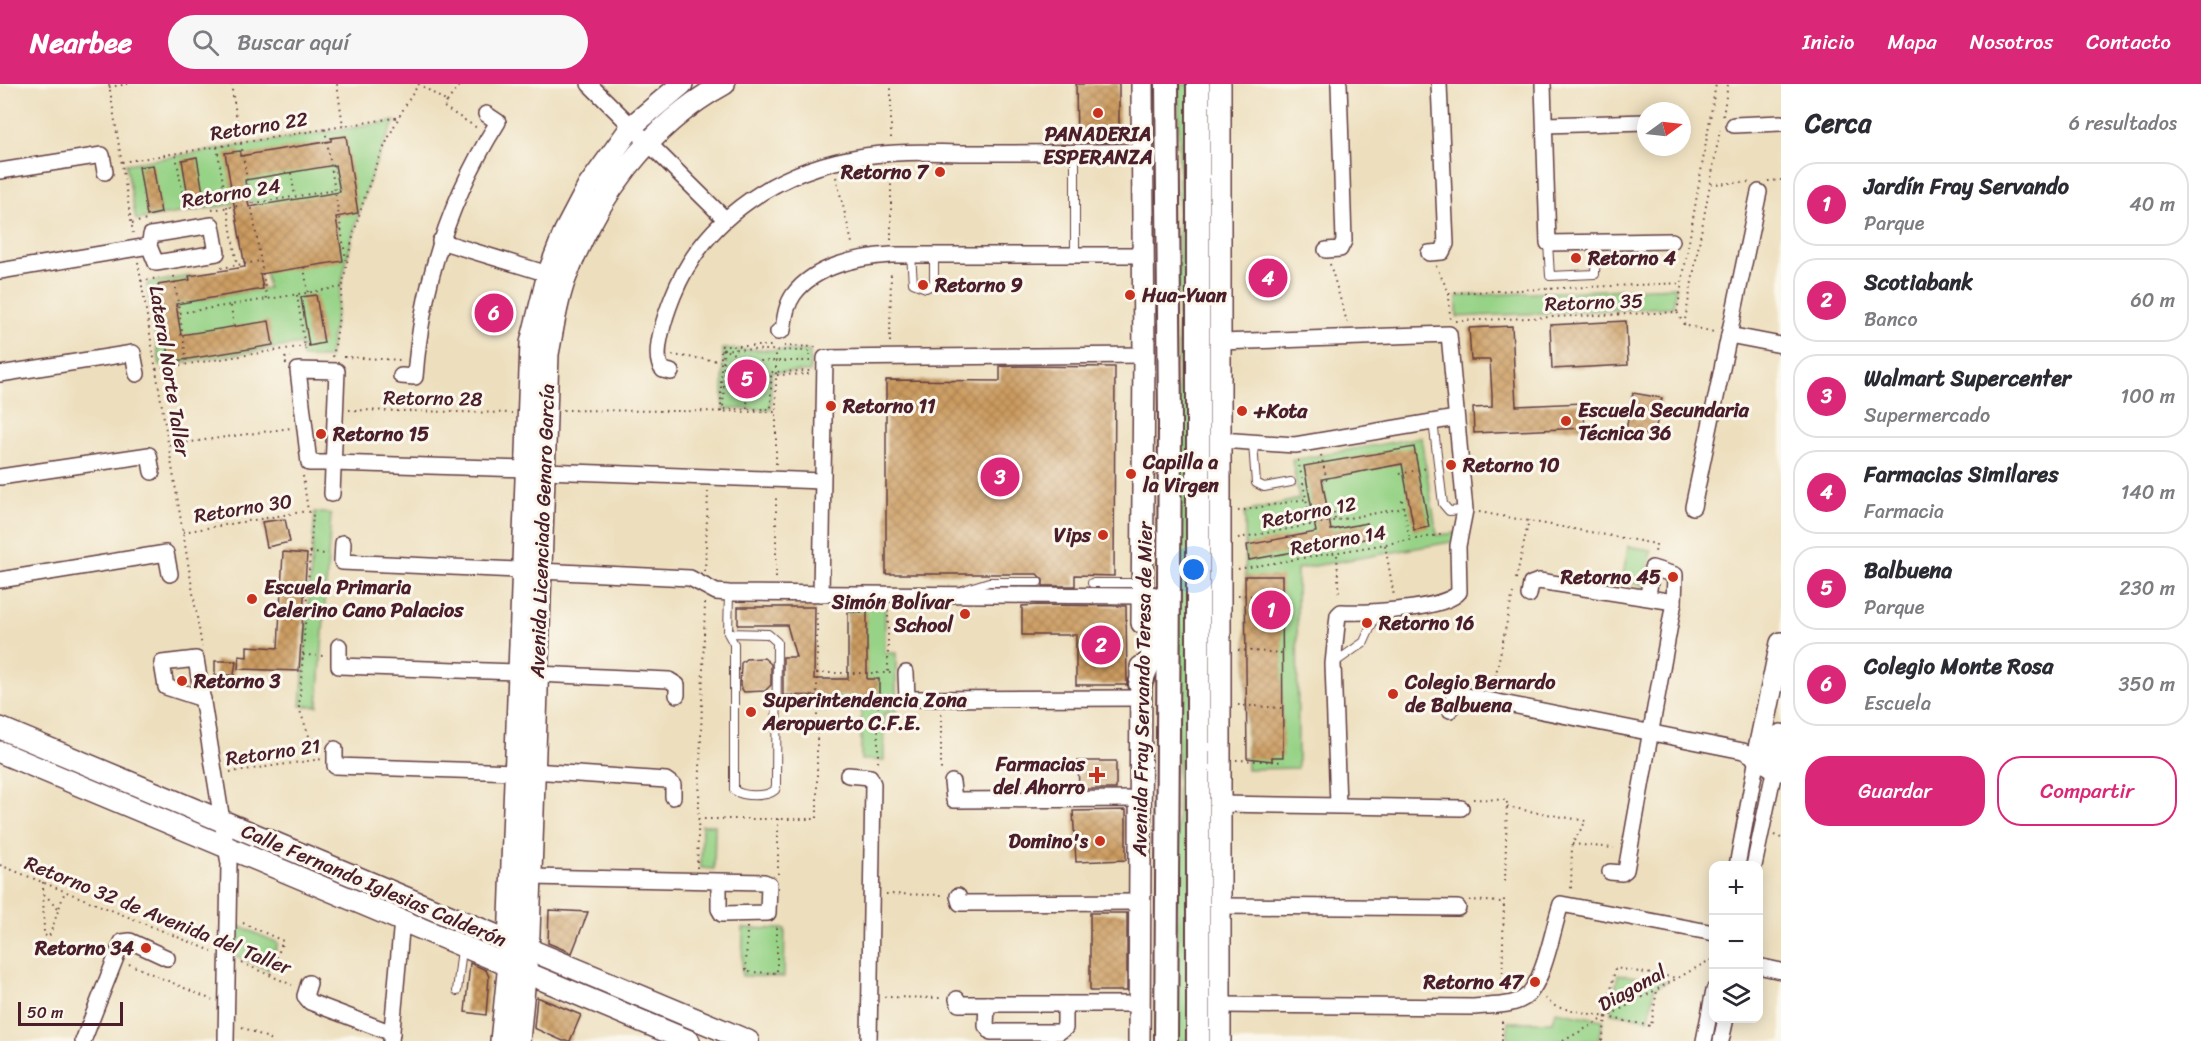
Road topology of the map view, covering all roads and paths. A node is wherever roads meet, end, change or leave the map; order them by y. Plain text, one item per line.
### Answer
1 (128, 84) edge
2 (231, 84) edge
3 (337, 84) edge
4 (459, 84) edge
5 (589, 84) edge
6 (682, 84) edge
7 (724, 84) edge
8 (891, 84) edge
9 (1142, 84) edge
10 (1167, 84) edge
11 (1198, 84) edge
12 (1220, 84) edge
13 (1339, 84) edge
14 (1439, 84) edge
15 (1543, 84) edge
16 (1716, 84) edge
17 (1728, 84) edge
18 (417, 85) edge
19 (109, 86) edge
20 (447, 102) junction
21 (486, 114) dead end
22 (400, 117) junction
23 (1637, 122) edge
24 (1781, 123) edge
25 (1726, 124) junction
26 (1545, 125) junction
27 (344, 126) junction
28 (632, 126) junction
29 (325, 129) junction
30 (489, 135) junction
31 (648, 141) junction
32 (241, 143) junction
33 (217, 147) junction
34 (1142, 151) junction
35 (1075, 152) junction
36 (176, 153) junction
37 (891, 154) junction
38 (122, 162) junction
39 (832, 162) junction
40 (0, 171) edge
41 (105, 172) dead end
42 (291, 173) dead end
43 (1781, 180) edge
44 (1711, 184) junction
45 (334, 190) junction
46 (1758, 192) dead end
47 (295, 196) junction
48 (251, 203) junction
49 (208, 210) dead end
50 (186, 214) dead end
51 (153, 219) dead end
52 (725, 219) junction
53 (132, 223) junction
54 (440, 241) junction
55 (1672, 241) dead end
56 (1548, 243) junction
57 (1596, 244) junction
58 (142, 248) junction
59 (1326, 250) joint
60 (1429, 253) joint
61 (891, 255) junction
62 (911, 255) junction
63 (934, 255) junction
64 (1075, 255) junction
65 (1143, 255) junction
66 (856, 259) junction
67 (346, 263) junction
68 (237, 265) dead end
69 (304, 267) dead end
70 (0, 271) edge
71 (548, 273) junction
72 (174, 276) dead end
73 (1550, 276) junction
74 (1682, 283) junction
75 (343, 287) junction
76 (1547, 289) junction
77 (308, 293) junction
78 (1449, 293) junction
79 (297, 295) junction
80 (267, 299) junction
81 (231, 305) junction
82 (1677, 312) junction
83 (180, 313) junction
84 (1548, 317) junction
85 (1684, 325) junction
86 (234, 327) dead end
87 (1450, 328) junction
88 (1729, 335) junction
89 (1350, 337) junction
90 (777, 339) junction
91 (1220, 342) junction
92 (1781, 345) edge
93 (305, 346) junction
94 (723, 350) junction
95 (776, 351) junction
96 (659, 353) junction
97 (315, 355) dead end
98 (1144, 355) junction
99 (324, 356) dead end
100 (828, 356) junction
101 (889, 356) junction
102 (333, 357) junction
103 (417, 360) junction
104 (720, 361) junction
105 (776, 361) junction
106 (810, 361) junction
107 (187, 364) junction
108 (761, 366) junction
109 (156, 369) junction
110 (671, 372) dead end
111 (748, 372) junction
112 (777, 373) junction
113 (0, 374) edge
114 (137, 374) dead end
115 (823, 374) junction
116 (401, 376) dead end
117 (539, 378) junction
118 (724, 387) junction
119 (747, 409) junction
120 (350, 410) dead end
121 (565, 410) dead end
122 (721, 412) junction
123 (776, 412) junction
124 (516, 413) dead end
125 (1456, 418) junction
126 (1433, 421) junction
127 (1170, 424) junction
128 (305, 426) junction
129 (1220, 440) junction
130 (1318, 442) junction
131 (1252, 444) junction
132 (169, 445) junction
133 (1295, 445) junction
134 (333, 463) junction
135 (1438, 466) junction
136 (535, 470) junction
137 (152, 472) dead end
138 (1400, 474) dead end
139 (0, 477) edge
140 (708, 478) junction
141 (776, 480) junction
142 (822, 481) junction
143 (1327, 481) dead end
144 (1291, 482) dead end
145 (332, 494) dead end
146 (1306, 499) junction
147 (1402, 500) dead end
148 (1693, 507) dead end
149 (1404, 508) junction
150 (1465, 510) junction
151 (1220, 511) junction
152 (1334, 512) dead end
153 (1335, 520) junction
154 (1529, 520) junction
155 (1311, 525) junction
156 (1460, 531) junction
157 (183, 532) junction
158 (1220, 537) junction
159 (1410, 541) junction
160 (1385, 545) junction
161 (343, 549) joint
162 (310, 553) junction
163 (1337, 554) junction
164 (1220, 568) junction
165 (1652, 568) junction
166 (533, 571) junction
167 (170, 574) dead end
168 (0, 580) edge
169 (1038, 582) dead end
170 (1092, 582) dead end
171 (705, 586) junction
172 (1143, 587) junction
173 (729, 593) junction
174 (776, 593) junction
175 (821, 594) junction
176 (887, 594) junction
177 (1220, 594) junction
178 (950, 595) junction
179 (1528, 595) dead end
180 (1648, 596) junction
181 (1280, 597) dead end
182 (1674, 602) junction
183 (1397, 610) junction
184 (1341, 612) junction
185 (1377, 613) junction
186 (728, 633) junction
187 (1781, 643) edge
188 (1220, 649) junction
189 (339, 651) joint
190 (1283, 653) dead end
191 (303, 655) junction
192 (196, 659) junction
193 (1333, 664) junction
194 (528, 673) junction
195 (817, 673) junction
196 (888, 673) junction
197 (906, 673) joint
198 (1140, 691) junction
199 (677, 695) dead end
200 (203, 699) junction
201 (907, 699) junction
202 (940, 699) junction
203 (1490, 702) junction
204 (1220, 704) junction
205 (878, 706) junction
206 (1283, 708) dead end
207 (1450, 710) dead end
208 (0, 728) edge
209 (1651, 733) junction
210 (0, 752) edge
211 (1774, 752) edge
212 (335, 753) junction
213 (1220, 759) junction
214 (1284, 762) dead end
215 (525, 772) junction
216 (215, 774) junction
217 (848, 775) dead end
218 (870, 777) junction
219 (952, 782) joint
220 (673, 797) dead end
221 (1140, 799) junction
222 (1220, 804) junction
223 (1338, 805) junction
224 (1507, 807) junction
225 (1461, 808) joint
226 (222, 821) junction
227 (1572, 844) junction
228 (226, 847) junction
229 (1739, 861) edge
230 (1755, 861) edge
231 (0, 865) edge
232 (1610, 872) joint
233 (531, 877) junction
234 (696, 881) junction
235 (43, 882) junction
236 (719, 882) dead end
237 (1505, 883) dead end
238 (65, 891) junction
239 (43, 893) junction
240 (871, 894) junction
241 (958, 896) joint
242 (1504, 897) dead end
243 (1141, 902) junction
244 (1503, 902) junction
245 (1561, 904) junction
246 (1220, 906) junction
247 (1458, 908) joint
248 (59, 909) junction
249 (228, 917) junction
250 (402, 920) junction
251 (1709, 932) edge
252 (508, 942) junction
253 (463, 945) junction
254 (528, 950) junction
255 (227, 957) junction
256 (114, 958) junction
257 (167, 958) dead end
258 (1709, 960) edge
259 (1763, 967) edge
260 (517, 969) junction
261 (1781, 971) edge
262 (270, 975) junction
263 (1677, 978) junction
264 (307, 987) joint
265 (1657, 990) junction
266 (457, 991) dead end
267 (1529, 993) junction
268 (869, 996) junction
269 (957, 999) joint
270 (987, 1004) junction
271 (1065, 1004) junction
272 (1139, 1004) junction
273 (1220, 1005) junction
274 (1502, 1005) junction
275 (226, 1013) junction
276 (1709, 1015) edge
277 (1606, 1017) junction
278 (1725, 1023) edge
279 (392, 1037) edge
280 (83, 1041) edge
281 (226, 1041) edge
282 (275, 1041) edge
283 (501, 1041) edge
284 (519, 1041) edge
285 (689, 1041) edge
286 (748, 1041) edge
287 (869, 1041) edge
288 (1139, 1041) edge
289 (1166, 1041) edge
290 (1198, 1041) edge
291 (1220, 1041) edge
292 (1502, 1041) edge
293 (1563, 1041) edge
294 (1602, 1041) edge
295 (1704, 1041) edge
296 (1721, 1041) edge

1 - 19 path
2 - 32 path
3 - 27 path
4 - 20 path
5 - 28 street
6 - 28 street, Avenida Licenciado Genaro García
7 - 31 street, Avenida Licenciado Genaro García
8 - 37 path
9 - 34 street, Avenida Fray Servando Teresa de Mier
10 - 127 main road, Avenida Fray Servando Teresa de Mier
11 - 290 main road
12 - 91 street
13 - 59 street
14 - 60 street
15 - 26 street
16 - 74 path
17 - 25 path
18 - 20 path
18 - 22 path
19 - 38 path, Lateral Norte Taller
20 - 30 path
21 - 30 street
22 - 27 path, Retorno 22
22 - 67 path
23 - 26 street
24 - 25 street
25 - 44 path
26 - 56 street
27 - 29 path, Retorno 22
28 - 31 street
28 - 71 street, Avenida Licenciado Genaro García
29 - 32 path, Retorno 22
29 - 45 path
30 - 54 street
31 - 52 street
31 - 117 street, Avenida Licenciado Genaro García
32 - 33 path, Retorno 22
32 - 48 path
33 - 36 path, Retorno 22
33 - 68 path
34 - 35 street
34 - 65 street, Avenida Fray Servando Teresa de Mier
35 - 37 street
35 - 64 lane
36 - 38 path, Retorno 22
36 - 50 path
37 - 39 street
37 - 61 path
38 - 53 path, Lateral Norte Taller
39 - 52 street
39 - 66 path
40 - 41 street
42 - 47 path
43 - 44 path
44 - 85 path
45 - 47 path, Retorno 24
45 - 67 path
46 - 88 street
47 - 48 path, Retorno 24
48 - 49 path, Retorno 24
48 - 80 path
51 - 53 path
52 - 96 street
53 - 58 path, Lateral Norte Taller
54 - 71 street
54 - 103 street
55 - 57 street
56 - 57 street
56 - 73 lane
57 - 73 lane
58 - 70 street
58 - 109 path, Lateral Norte Taller
59 - 89 path
60 - 78 path
61 - 62 street
61 - 66 street
61 - 101 path
62 - 63 street
62 - 63 lane
63 - 64 street
64 - 65 street
65 - 98 street, Avenida Fray Servando Teresa de Mier
66 - 90 street
67 - 75 path
69 - 77 path
71 - 117 street, Avenida Licenciado Genaro García
72 - 83 path
73 - 76 path
74 - 76 path, Retorno 35
74 - 82 path
75 - 77 path
75 - 102 path
76 - 78 path, Retorno 35
76 - 84 path
77 - 79 path
78 - 87 path
79 - 80 path
79 - 93 path
80 - 81 path
81 - 83 path
81 - 86 path
82 - 84 path, Retorno 35
82 - 85 path
83 - 107 path
84 - 87 path, Retorno 35
85 - 88 path
87 - 89 street
87 - 125 street
88 - 92 street
88 - 148 street
89 - 91 street
90 - 95 path
90 - 100 path
90 - 104 path
91 - 129 street
93 - 97 path
93 - 107 path
94 - 95 path
94 - 108 path
94 - 118 path
95 - 105 path
95 - 106 path
96 - 104 path
96 - 110 street
98 - 101 street
98 - 172 street, Avenida Fray Servando Teresa de Mier
99 - 102 path
100 - 101 street
100 - 115 street
102 - 103 path
103 - 116 street
104 - 122 path
105 - 106 path
105 - 108 path
105 - 112 path
106 - 112 path
107 - 109 path
108 - 111 path
109 - 132 path, Lateral Norte Taller
111 - 118 path
111 - 119 path
112 - 115 path
112 - 119 path
112 - 123 path
113 - 114 street
115 - 142 street
117 - 136 street, Avenida Licenciado Genaro García
118 - 119 path
120 - 124 path, Retorno 28
121 - 122 path
122 - 123 path
123 - 141 path
125 - 126 street
125 - 150 street
126 - 130 street
126 - 135 lane
127 - 198 main road
127 - 289 main road, Avenida Fray Servando Teresa de Mier
128 - 132 path
128 - 134 street
128 - 134 street
129 - 131 street
129 - 151 street
130 - 133 street
130 - 143 path
131 - 133 street
131 - 144 lane
132 - 157 path, Lateral Norte Taller
133 - 146 path
134 - 136 street
134 - 145 street
135 - 138 path
135 - 150 lane
136 - 140 street
136 - 166 street, Avenida Licenciado Genaro García
137 - 139 street
140 - 141 street
140 - 171 path
141 - 142 street
141 - 174 path
142 - 175 street
146 - 151 path
146 - 155 path
147 - 149 path
149 - 153 path, Retorno 12
149 - 159 path
150 - 154 path
150 - 156 street
151 - 158 street
152 - 153 path
153 - 155 path, Retorno 12
154 - 165 path
154 - 203 path
155 - 158 path, Retorno 12
156 - 159 path, Retorno 14
156 - 183 street
157 - 162 path, Retorno 30
157 - 192 path, Lateral Norte Taller
158 - 164 street
159 - 160 path, Retorno 14
160 - 163 path, Retorno 14
160 - 183 path
161 - 162 path
161 - 166 street
162 - 191 path
163 - 164 path, Retorno 14
163 - 184 path
164 - 177 street
165 - 180 street
165 - 182 street
166 - 171 street
166 - 194 street, Avenida Licenciado Genaro García
167 - 168 street
169 - 178 lane
170 - 172 lane
171 - 173 street
171 - 234 path
172 - 178 street
172 - 198 street, Avenida Fray Servando Teresa de Mier
173 - 174 street
173 - 186 lane
174 - 175 street
175 - 176 street
175 - 195 path
176 - 178 street
176 - 196 path
177 - 181 path
177 - 188 street
179 - 180 street
180 - 182 street
182 - 209 street
183 - 185 street
184 - 185 street
184 - 193 street
185 - 193 lane
186 - 186 lane
187 - 211 street
188 - 190 path
188 - 204 street
189 - 191 path
189 - 194 street
191 - 212 path
192 - 200 street
192 - 200 street
193 - 223 street
194 - 199 street
194 - 215 street, Avenida Licenciado Genaro García
195 - 196 path
195 - 205 path
196 - 197 path
197 - 201 street
198 - 202 street
198 - 221 street, Avenida Fray Servando Teresa de Mier
200 - 216 street
201 - 202 street
201 - 205 path
202 - 219 path
203 - 207 street
203 - 209 street
204 - 206 path
204 - 213 street
205 - 218 path
208 - 226 street, Calle Fernando Iglesias Calderón
209 - 211 street
209 - 232 street
210 - 228 street, Calle Fernando Iglesias Calderón
211 - 229 street
211 - 230 street
212 - 215 street
212 - 216 path, Retorno 21
213 - 214 path
213 - 222 street
215 - 220 street
215 - 233 street, Avenida Licenciado Genaro García
215 - 252 street, Avenida Licenciado Genaro García
216 - 226 street
217 - 218 street
218 - 240 street
219 - 221 street
221 - 243 street, Avenida Fray Servando Teresa de Mier
222 - 223 street
222 - 246 street
223 - 225 street
224 - 225 path
224 - 227 path
224 - 237 path
226 - 228 street
226 - 252 street, Calle Fernando Iglesias Calderón
227 - 232 path
227 - 245 path
228 - 249 street
228 - 250 street, Calle Fernando Iglesias Calderón
231 - 235 path, Retorno 32 de Avenida del Taller
233 - 234 street
233 - 254 street, Avenida Licenciado Genaro García
234 - 236 street
235 - 238 path, Retorno 32 de Avenida del Taller
235 - 239 path
238 - 248 path
238 - 255 path, Retorno 32 de Avenida del Taller
239 - 248 path
239 - 248 path
240 - 241 path
240 - 268 street
241 - 243 street
242 - 244 path
243 - 272 street, Avenida Fray Servando Teresa de Mier
244 - 247 path
244 - 274 path
245 - 251 street
245 - 267 street
246 - 247 street
246 - 273 street
249 - 255 street
249 - 262 path
250 - 253 street, Calle Fernando Iglesias Calderón
250 - 279 street
252 - 254 street, Calle Fernando Iglesias Calderón
252 - 260 street, Avenida Licenciado Genaro García
253 - 260 street, Calle Fernando Iglesias Calderón
253 - 266 lane
254 - 260 street, Avenida Licenciado Genaro García
254 - 286 street, Calle Fernando Iglesias Calderón
255 - 262 path, Retorno 32 de Avenida del Taller
255 - 275 street
256 - 257 street
256 - 275 path
256 - 280 street
258 - 263 path, Diagonal
259 - 261 street
260 - 283 street, Avenida Licenciado Genaro García
260 - 284 street, Avenida Licenciado Genaro García
260 - 285 street, Calle Fernando Iglesias Calderón
262 - 264 path, Retorno 32 de Avenida del Taller
263 - 265 path, Diagonal
263 - 277 path
264 - 279 street
265 - 277 path, Diagonal
265 - 277 path
267 - 274 street
267 - 277 path
268 - 269 path
268 - 287 street
269 - 270 street
270 - 271 street
270 - 271 street
271 - 272 street
272 - 288 street, Avenida Fray Servando Teresa de Mier
273 - 274 street
273 - 291 street
274 - 292 path
275 - 281 street
275 - 282 path
276 - 295 street
277 - 293 path, Diagonal
277 - 294 path
278 - 296 street

